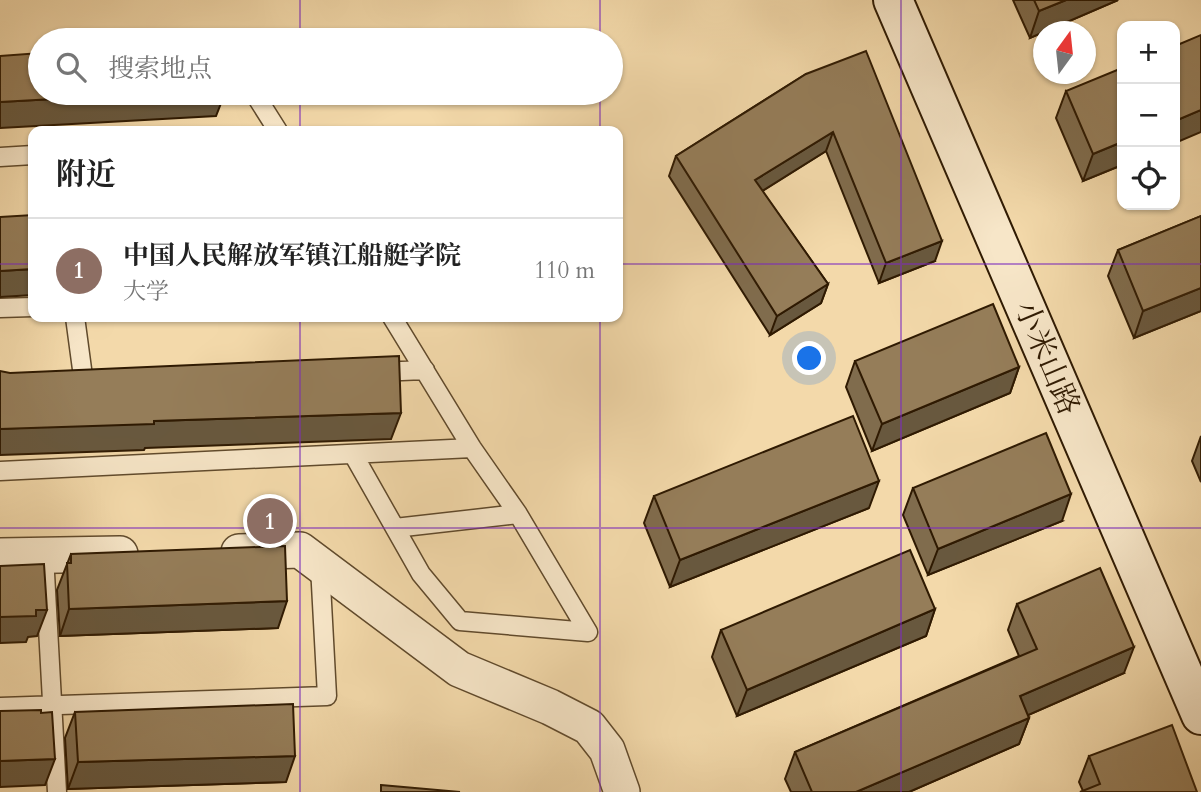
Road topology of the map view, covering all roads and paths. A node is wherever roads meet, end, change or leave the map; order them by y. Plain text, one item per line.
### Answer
1 (893, 0) edge
2 (261, 105) edge
3 (273, 126) edge
4 (28, 155) edge
5 (0, 157) edge
6 (28, 307) edge
7 (0, 308) edge
8 (76, 322) edge
9 (395, 322) edge
10 (425, 370) junction
11 (357, 373) edge
12 (84, 384) edge
13 (472, 448) junction
14 (354, 454) junction
15 (0, 471) edge
16 (518, 514) junction
17 (395, 528) junction
18 (205, 552) edge
19 (152, 553) edge
20 (44, 555) junction
21 (0, 556) edge
22 (320, 566) junction
23 (52, 705) junction
24 (0, 707) edge
25 (1201, 715) edge
26 (57, 792) edge
27 (622, 792) edge

1 - 25 street, 小米山路
2 - 3 lane
4 - 5 lane
6 - 7 lane
8 - 12 lane
9 - 10 lane
10 - 11 lane
10 - 13 lane
13 - 14 lane
13 - 16 lane
14 - 15 lane
14 - 17 lane
16 - 17 lane
16 - 17 lane
18 - 22 street
19 - 20 street
20 - 21 street
20 - 23 lane
22 - 23 lane
22 - 27 street
23 - 24 lane
23 - 26 lane

